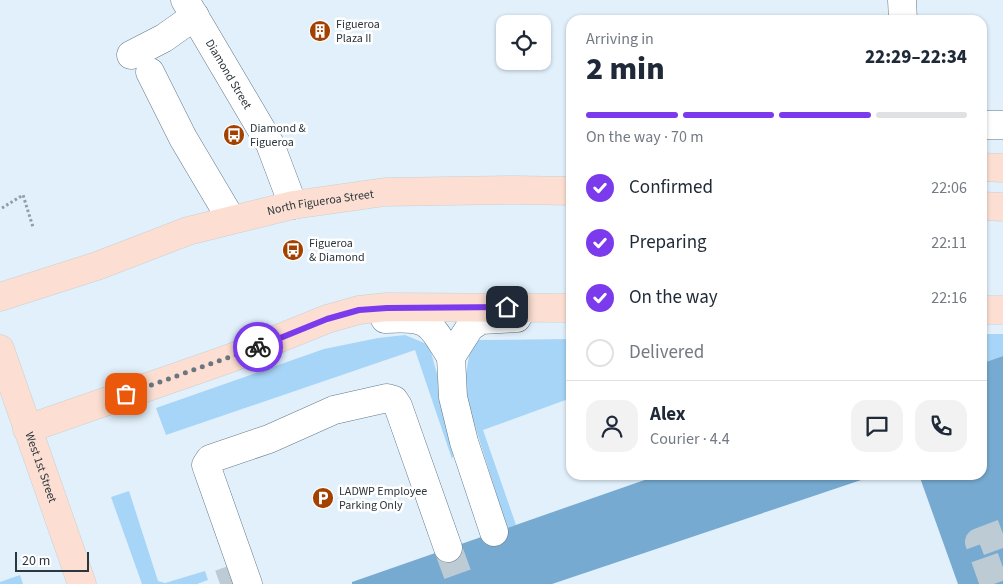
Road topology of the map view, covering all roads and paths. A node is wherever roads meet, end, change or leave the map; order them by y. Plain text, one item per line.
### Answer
1 (902, 0) edge
2 (190, 8) edge
3 (902, 15) edge
4 (987, 125) edge
5 (1003, 125) edge
6 (987, 168) edge
7 (1003, 168) edge
8 (566, 191) edge
9 (293, 205) junction
10 (987, 206) edge
11 (1003, 207) edge
12 (2, 208) dead end
13 (231, 219) junction
14 (33, 227) dead end
15 (0, 297) edge
16 (566, 308) edge
17 (566, 309) edge
18 (987, 310) edge
19 (1003, 310) edge
20 (327, 319) junction
21 (0, 349) edge
22 (451, 357) junction
23 (8, 387) edge
24 (27, 429) junction
25 (494, 532) dead end
26 (448, 548) tunnel mouth
27 (82, 584) edge
28 (248, 584) edge

1 - 3 street
2 - 9 street, Diamond Street
2 - 13 street
4 - 5 street
6 - 7 main road
8 - 9 main road, North Figueroa Street
9 - 13 main road, North Figueroa Street
10 - 11 main road
12 - 14 path
13 - 15 main road, North Figueroa Street
16 - 20 main road
17 - 22 street
18 - 19 main road
20 - 22 street
20 - 24 main road
21 - 23 main road, West 1st Street
22 - 25 street
23 - 24 main road, West 1st Street
24 - 27 main road, West 1st Street
26 - 28 street

